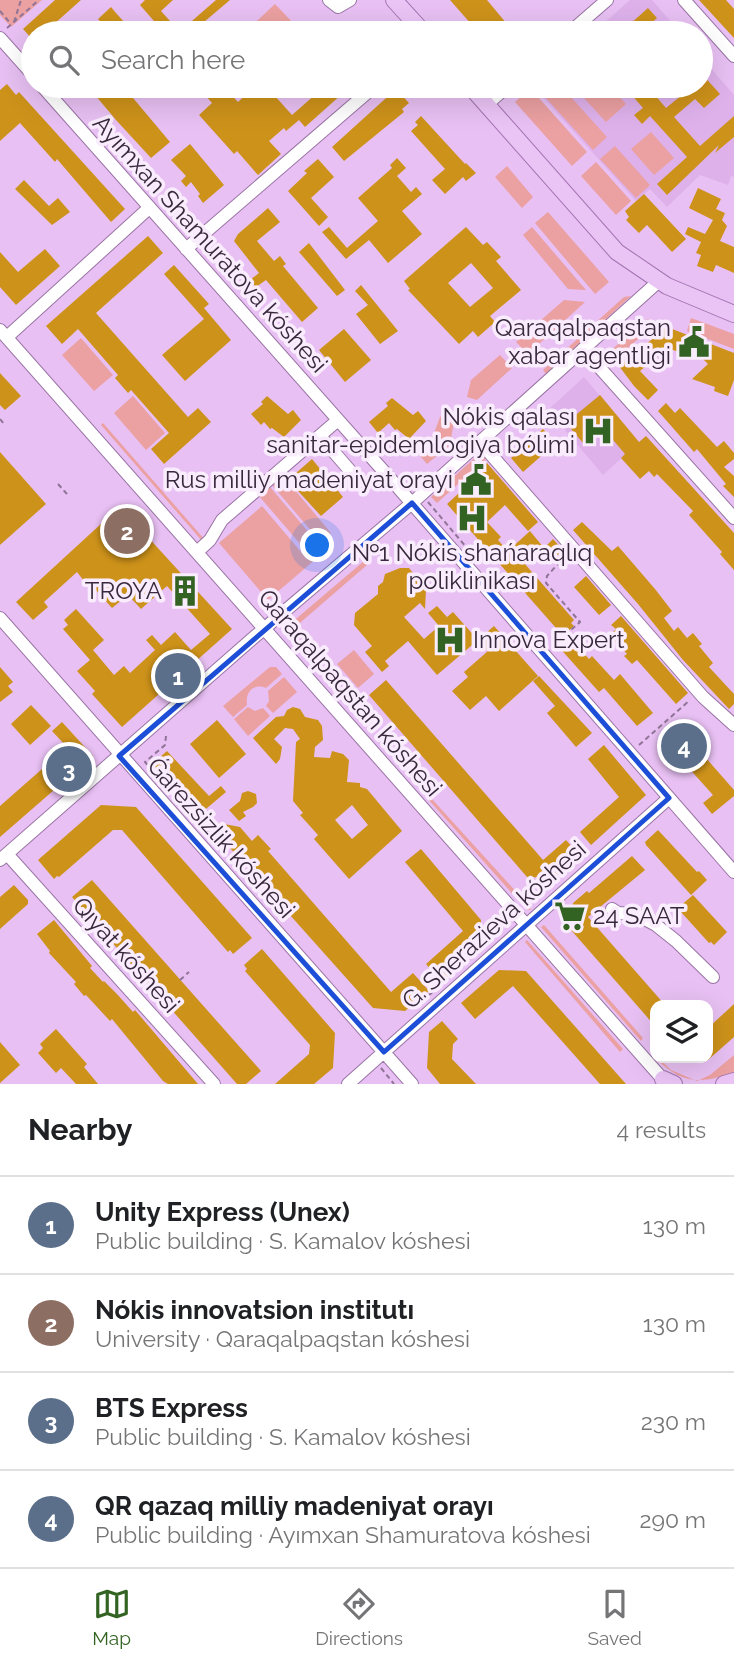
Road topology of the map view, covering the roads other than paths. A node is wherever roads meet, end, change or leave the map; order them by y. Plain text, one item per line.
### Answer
1 (329, 0) edge
2 (350, 0) edge
3 (394, 0) edge
4 (607, 0) edge
5 (684, 0) edge
6 (413, 21) edge
7 (583, 21) edge
8 (703, 21) edge
9 (713, 32) edge
10 (4, 33) edge
11 (734, 56) edge
12 (21, 58) edge
13 (53, 98) edge
14 (361, 98) edge
15 (480, 98) edge
16 (494, 98) edge
17 (486, 105) junction
18 (149, 208) junction
19 (186, 249) junction
20 (659, 281) junction
21 (734, 314) edge
22 (3, 333) edge
23 (583, 349) junction
24 (338, 420) junction
25 (320, 436) junction
26 (480, 442) junction
27 (359, 481) dead end
28 (412, 503) junction
29 (734, 518) edge
30 (197, 552) junction
31 (0, 618) edge
32 (266, 628) junction
33 (734, 725) edge
34 (119, 756) junction
35 (669, 798) junction
36 (3, 857) edge
37 (734, 872) edge
38 (612, 909) dead end
39 (526, 925) junction
40 (713, 977) dead end
41 (384, 1052) junction
42 (734, 1081) edge
43 (667, 1083) edge
44 (214, 1084) edge
45 (348, 1084) edge
46 (412, 1084) edge
47 (724, 1084) edge

1 - 2 street
3 - 6 main road
4 - 7 street
5 - 8 street
9 - 11 street
10 - 12 street
13 - 18 street, Ayımxan Shamuratova kóshesi
14 - 19 street
15 - 17 main road
16 - 17 street
17 - 20 main road
18 - 19 street, Ayımxan Shamuratova kóshesi
18 - 22 street
19 - 24 street, Ayımxan Shamuratova kóshesi
20 - 21 main road
20 - 23 street
22 - 30 street, Qaraqalpaqstan kóshesi
23 - 26 street
23 - 29 street
24 - 25 street
24 - 28 street, Ayımxan Shamuratova kóshesi
25 - 27 street
25 - 30 street
26 - 28 street
26 - 33 street
28 - 32 street
28 - 35 street, Ayımxan Shamuratova kóshesi
30 - 32 street, Qaraqalpaqstan kóshesi
31 - 34 street, Ǵarezsizlik kóshesi
32 - 34 street
32 - 39 street, Qaraqalpaqstan kóshesi
34 - 36 street
34 - 41 street, Ǵarezsizlik kóshesi
35 - 37 street, Ayımxan Shamuratova kóshesi
35 - 39 street, G. Sherazieva kóshesi
36 - 44 street, Qıyat kóshesi
38 - 40 street
39 - 41 street, G. Sherazieva kóshesi
39 - 43 street, Qaraqalpaqstan kóshesi
41 - 45 street, G. Sherazieva kóshesi
41 - 46 street, Ǵarezsizlik kóshesi
42 - 47 main road

